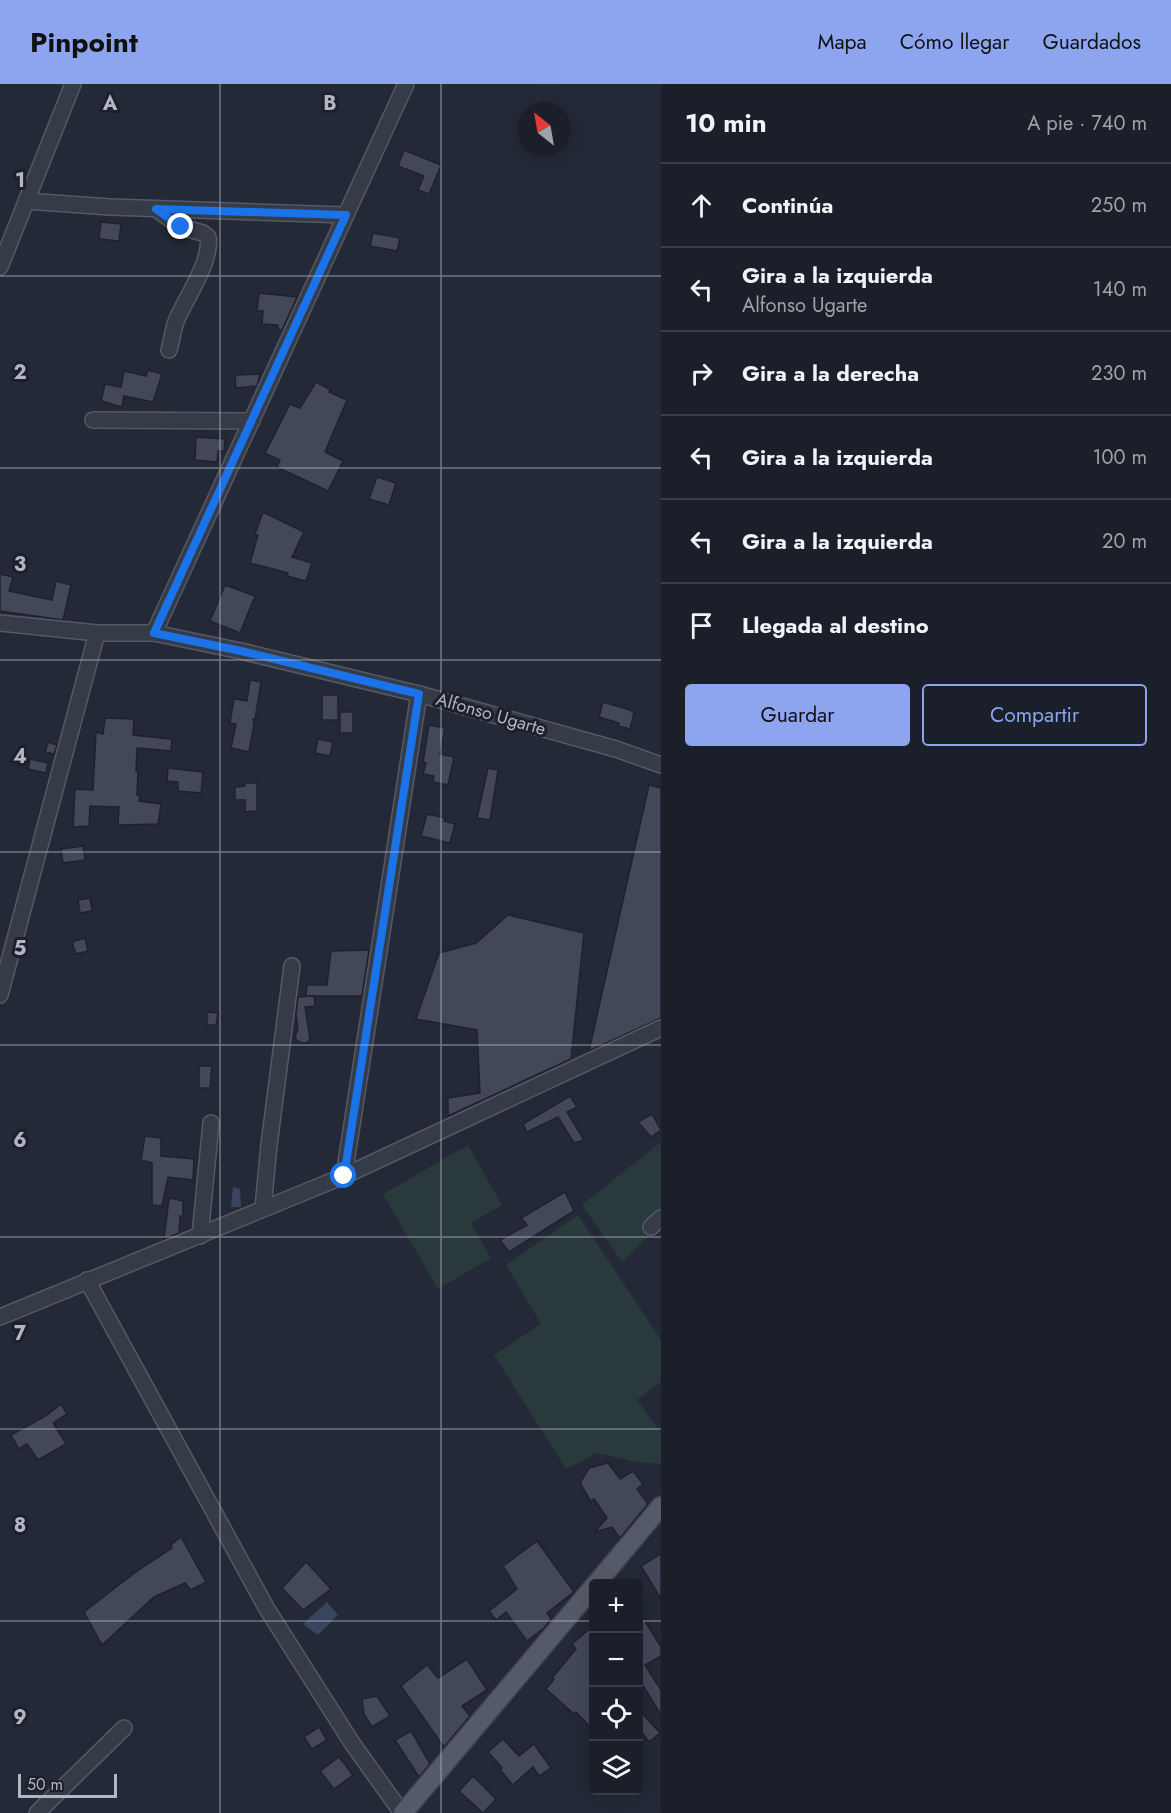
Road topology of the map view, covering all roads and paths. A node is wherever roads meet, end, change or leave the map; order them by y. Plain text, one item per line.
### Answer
1 (73, 84) edge
2 (406, 84) edge
3 (26, 201) junction
4 (156, 209) junction
5 (346, 215) junction
6 (0, 267) edge
7 (169, 350) dead end
8 (93, 420) dead end
9 (252, 421) junction
10 (0, 623) edge
11 (97, 633) junction
12 (154, 633) junction
13 (419, 694) junction
14 (661, 765) edge
15 (292, 966) dead end
16 (0, 995) edge
17 (661, 1028) edge
18 (211, 1123) dead end
19 (344, 1176) junction
20 (263, 1208) junction
21 (200, 1236) junction
22 (87, 1280) junction
23 (0, 1317) edge
24 (661, 1506) edge
25 (600, 1579) edge
26 (589, 1592) edge
27 (124, 1728) dead end
28 (37, 1813) edge
29 (402, 1813) edge

1 - 3 street
2 - 5 street
3 - 4 street
3 - 6 street
4 - 5 street
4 - 7 street
5 - 9 street
8 - 9 street
9 - 12 street
10 - 11 street, Alfonso Ugarte
11 - 12 street, Alfonso Ugarte
11 - 16 street
12 - 13 street, Alfonso Ugarte
13 - 14 street, Alfonso Ugarte
13 - 19 street
15 - 20 street
17 - 19 street
18 - 21 street
19 - 20 street
20 - 21 street
21 - 22 street
22 - 23 street
22 - 29 street
24 - 25 main road
26 - 29 main road
27 - 28 street

